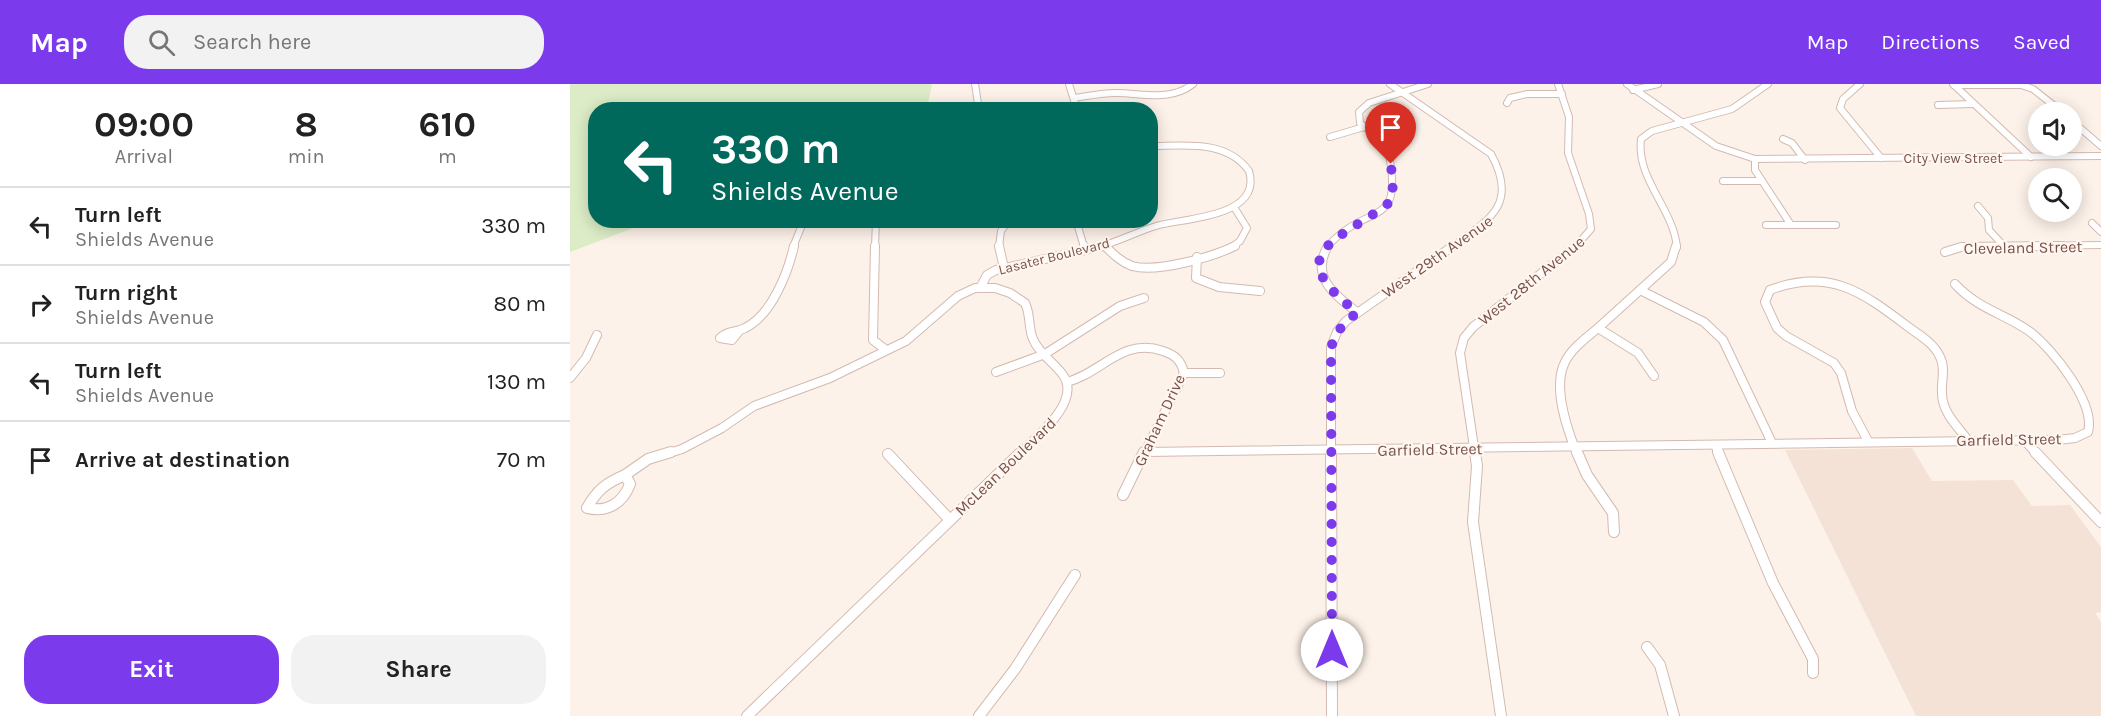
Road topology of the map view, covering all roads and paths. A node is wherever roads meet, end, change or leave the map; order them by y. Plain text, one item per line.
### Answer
1 (975, 84) edge
2 (1069, 84) edge
3 (1193, 84) edge
4 (1390, 84) edge
5 (1428, 84) edge
6 (1558, 84) edge
7 (1627, 84) edge
8 (1658, 84) edge
9 (1768, 84) edge
10 (1860, 84) edge
11 (1953, 84) edge
12 (1132, 86) dead end
13 (1633, 90) junction
14 (1402, 92) junction
15 (1127, 94) junction
16 (1562, 94) junction
17 (1074, 98) junction
18 (978, 102) edge
19 (1075, 102) edge
20 (2048, 102) edge
21 (1507, 103) dead end
22 (1973, 104) junction
23 (1938, 105) dead end
24 (1680, 123) junction
25 (1364, 127) junction
26 (2082, 130) edge
27 (1330, 137) dead end
28 (1784, 139) dead end
29 (1158, 146) edge
30 (2101, 146) edge
31 (2101, 156) edge
32 (2031, 157) junction
33 (1881, 158) junction
34 (1755, 159) junction
35 (1805, 160) junction
36 (1723, 181) dead end
37 (1762, 181) junction
38 (1978, 206) dead end
39 (1234, 207) junction
40 (2092, 223) dead end
41 (1158, 225) edge
42 (1766, 225) dead end
43 (1791, 225) junction
44 (1836, 225) dead end
45 (800, 228) edge
46 (876, 228) edge
47 (1004, 228) edge
48 (1078, 228) edge
49 (1150, 228) edge
50 (2101, 232) edge
51 (1105, 245) junction
52 (2101, 245) edge
53 (2004, 246) junction
54 (1085, 250) junction
55 (1945, 252) dead end
56 (1197, 257) junction
57 (1004, 268) junction
58 (1955, 284) dead end
59 (980, 288) junction
60 (1640, 290) junction
61 (1260, 291) dead end
62 (1144, 298) dead end
63 (1357, 312) junction
64 (1598, 328) junction
65 (740, 330) dead end
66 (597, 335) dead end
67 (886, 350) junction
68 (1046, 354) junction
69 (996, 372) dead end
70 (1184, 373) junction
71 (1220, 373) dead end
72 (1654, 376) dead end
73 (570, 378) edge
74 (1067, 382) junction
75 (1968, 440) junction
76 (2024, 440) junction
77 (1868, 441) junction
78 (1772, 443) junction
79 (1716, 444) junction
80 (1576, 447) junction
81 (1474, 448) junction
82 (1332, 450) junction
83 (1145, 452) junction
84 (888, 454) dead end
85 (625, 475) junction
86 (1124, 495) dead end
87 (951, 520) junction
88 (2101, 522) edge
89 (1614, 532) dead end
90 (1075, 575) dead end
91 (1647, 647) dead end
92 (1813, 673) dead end
93 (747, 716) edge
94 (979, 716) edge
95 (1332, 716) edge
96 (1501, 716) edge
97 (1674, 716) edge

1 - 18 street
2 - 17 street
3 - 15 street
4 - 14 street, West 29th Avenue
5 - 14 street
6 - 16 street, West 28th Avenue
7 - 13 street, City View Street
8 - 13 street
9 - 24 street
10 - 33 street
11 - 20 street
11 - 22 street
12 - 15 street
13 - 24 street, City View Street
14 - 25 street
14 - 63 street, West 29th Avenue
15 - 17 street
16 - 21 street
16 - 81 street, West 28th Avenue
17 - 19 street
22 - 23 street
22 - 32 street
24 - 34 street, City View Street
24 - 60 street
25 - 27 street
25 - 63 street
26 - 30 street
28 - 35 street
29 - 39 street
31 - 32 street, City View Street
32 - 33 street, City View Street
33 - 35 street, City View Street
34 - 35 street, City View Street
34 - 37 street
36 - 37 street
37 - 43 street
38 - 53 street
39 - 41 street, Lasater Boulevard
39 - 56 street
40 - 50 street
42 - 43 street
43 - 44 street
45 - 65 street
46 - 67 street
47 - 57 street
48 - 54 street
49 - 51 street, Lasater Boulevard
51 - 54 street, Lasater Boulevard
51 - 56 street
52 - 53 street, Cleveland Street
53 - 55 street, Cleveland Street
54 - 57 street, Lasater Boulevard
56 - 61 street
57 - 59 street, Lasater Boulevard
58 - 76 street, Garfield Street
59 - 67 street
59 - 68 street
60 - 64 street
60 - 78 street
62 - 68 street
63 - 82 street, West 29th Avenue
64 - 72 street
64 - 80 street
66 - 73 street
67 - 85 street
68 - 69 street
68 - 74 street
70 - 71 street
70 - 74 street, Graham Drive
70 - 83 street, Graham Drive
74 - 87 street, McLean Boulevard
75 - 76 street, Garfield Street
75 - 77 street, Garfield Street
75 - 77 street
76 - 88 street
77 - 78 street, Garfield Street
78 - 79 street, Garfield Street
79 - 80 street, Garfield Street
79 - 92 street
80 - 81 street, Garfield Street
80 - 89 street
81 - 82 street, Garfield Street
81 - 96 street, West 28th Avenue
82 - 83 street, Garfield Street
82 - 95 street, West 29th Avenue
83 - 86 street, Graham Drive
84 - 87 street, McLean Boulevard
85 - 85 street
87 - 93 street, McLean Boulevard
90 - 94 street
91 - 97 street

